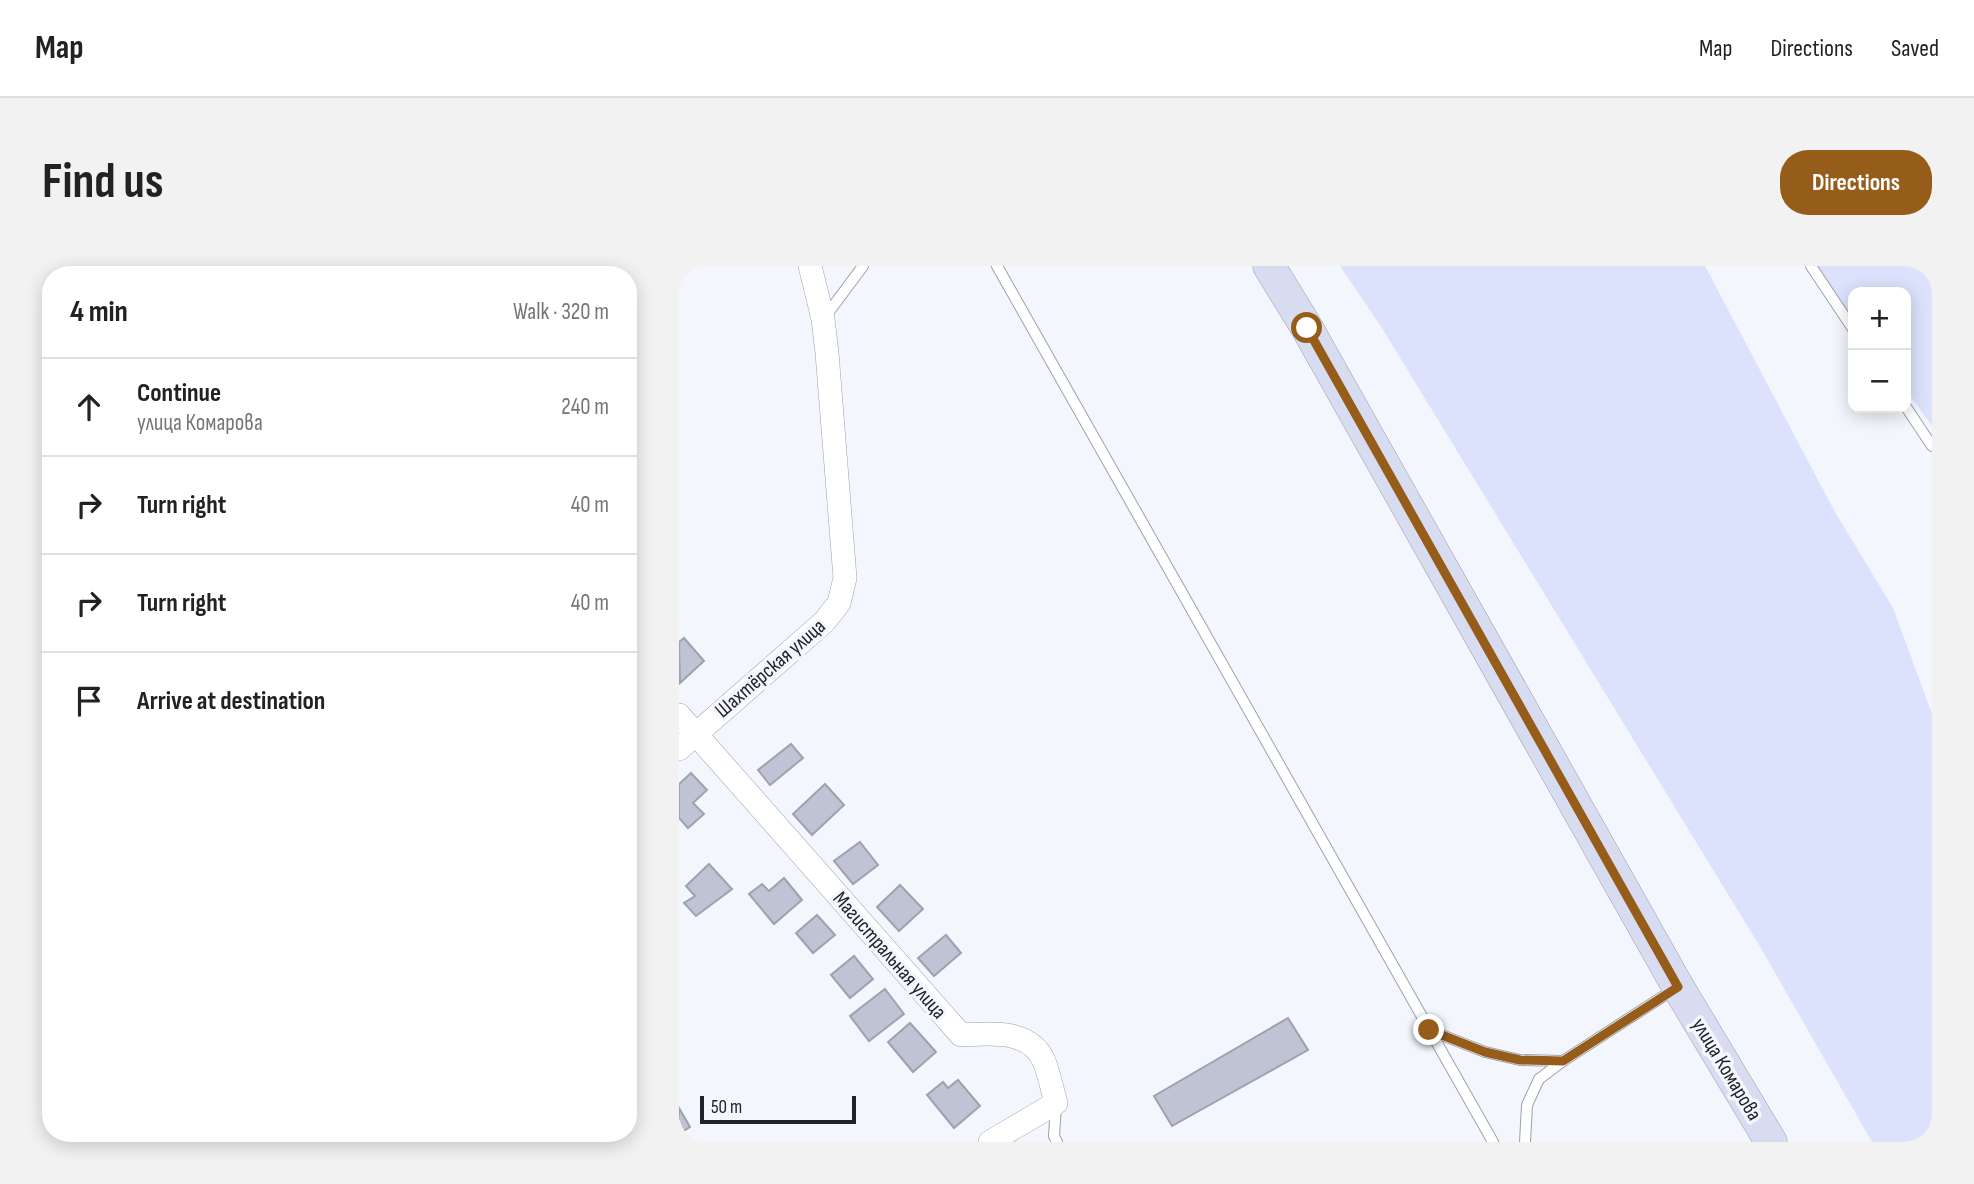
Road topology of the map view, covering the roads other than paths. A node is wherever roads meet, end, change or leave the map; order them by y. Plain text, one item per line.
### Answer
1 (810, 266) edge
2 (863, 266) edge
3 (997, 266) edge
4 (1269, 266) edge
5 (1811, 266) edge
6 (823, 319) junction
7 (1848, 322) edge
8 (1910, 413) edge
9 (1932, 446) edge
10 (679, 715) edge
11 (687, 741) edge
12 (1678, 987) junction
13 (1429, 1030) junction
14 (1563, 1061) junction
15 (1056, 1103) junction
16 (990, 1142) edge
17 (1058, 1142) edge
18 (1493, 1142) edge
19 (1525, 1142) edge
20 (1771, 1142) edge

1 - 6 street
2 - 6 lane
3 - 13 lane
4 - 12 street, улица Комарова
5 - 7 lane
6 - 11 street, Шахтёрская улица
8 - 9 lane
10 - 11 street, Магистральная улица
11 - 15 street, Магистральная улица
12 - 14 lane
12 - 20 street, улица Комарова
13 - 14 lane
13 - 18 lane
14 - 19 lane
15 - 16 street
15 - 17 lane

